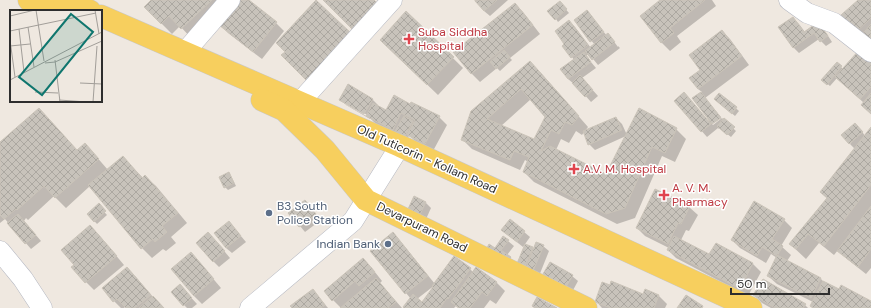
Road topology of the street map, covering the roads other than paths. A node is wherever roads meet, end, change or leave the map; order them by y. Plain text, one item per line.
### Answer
1 (29, 0) edge
2 (230, 0) edge
3 (392, 0) edge
4 (789, 0) edge
5 (53, 10) edge
6 (102, 16) edge
7 (102, 31) edge
8 (185, 52) junction
9 (871, 52) edge
10 (292, 106) junction
11 (400, 146) junction
12 (366, 200) junction
13 (0, 251) edge
14 (42, 308) edge
15 (250, 308) edge
16 (586, 308) edge
17 (751, 308) edge

1 - 5 main road
2 - 8 street
3 - 10 street
4 - 9 street
6 - 8 main road, Old Tuticorin - Kollam Road
7 - 10 main road
8 - 10 main road, Old Tuticorin - Kollam Road
10 - 11 main road, Old Tuticorin - Kollam Road
10 - 12 main road, Devarpuram Road
11 - 12 street
11 - 17 main road, Old Tuticorin - Kollam Road
12 - 15 street
12 - 16 main road, Devarpuram Road
13 - 14 street

